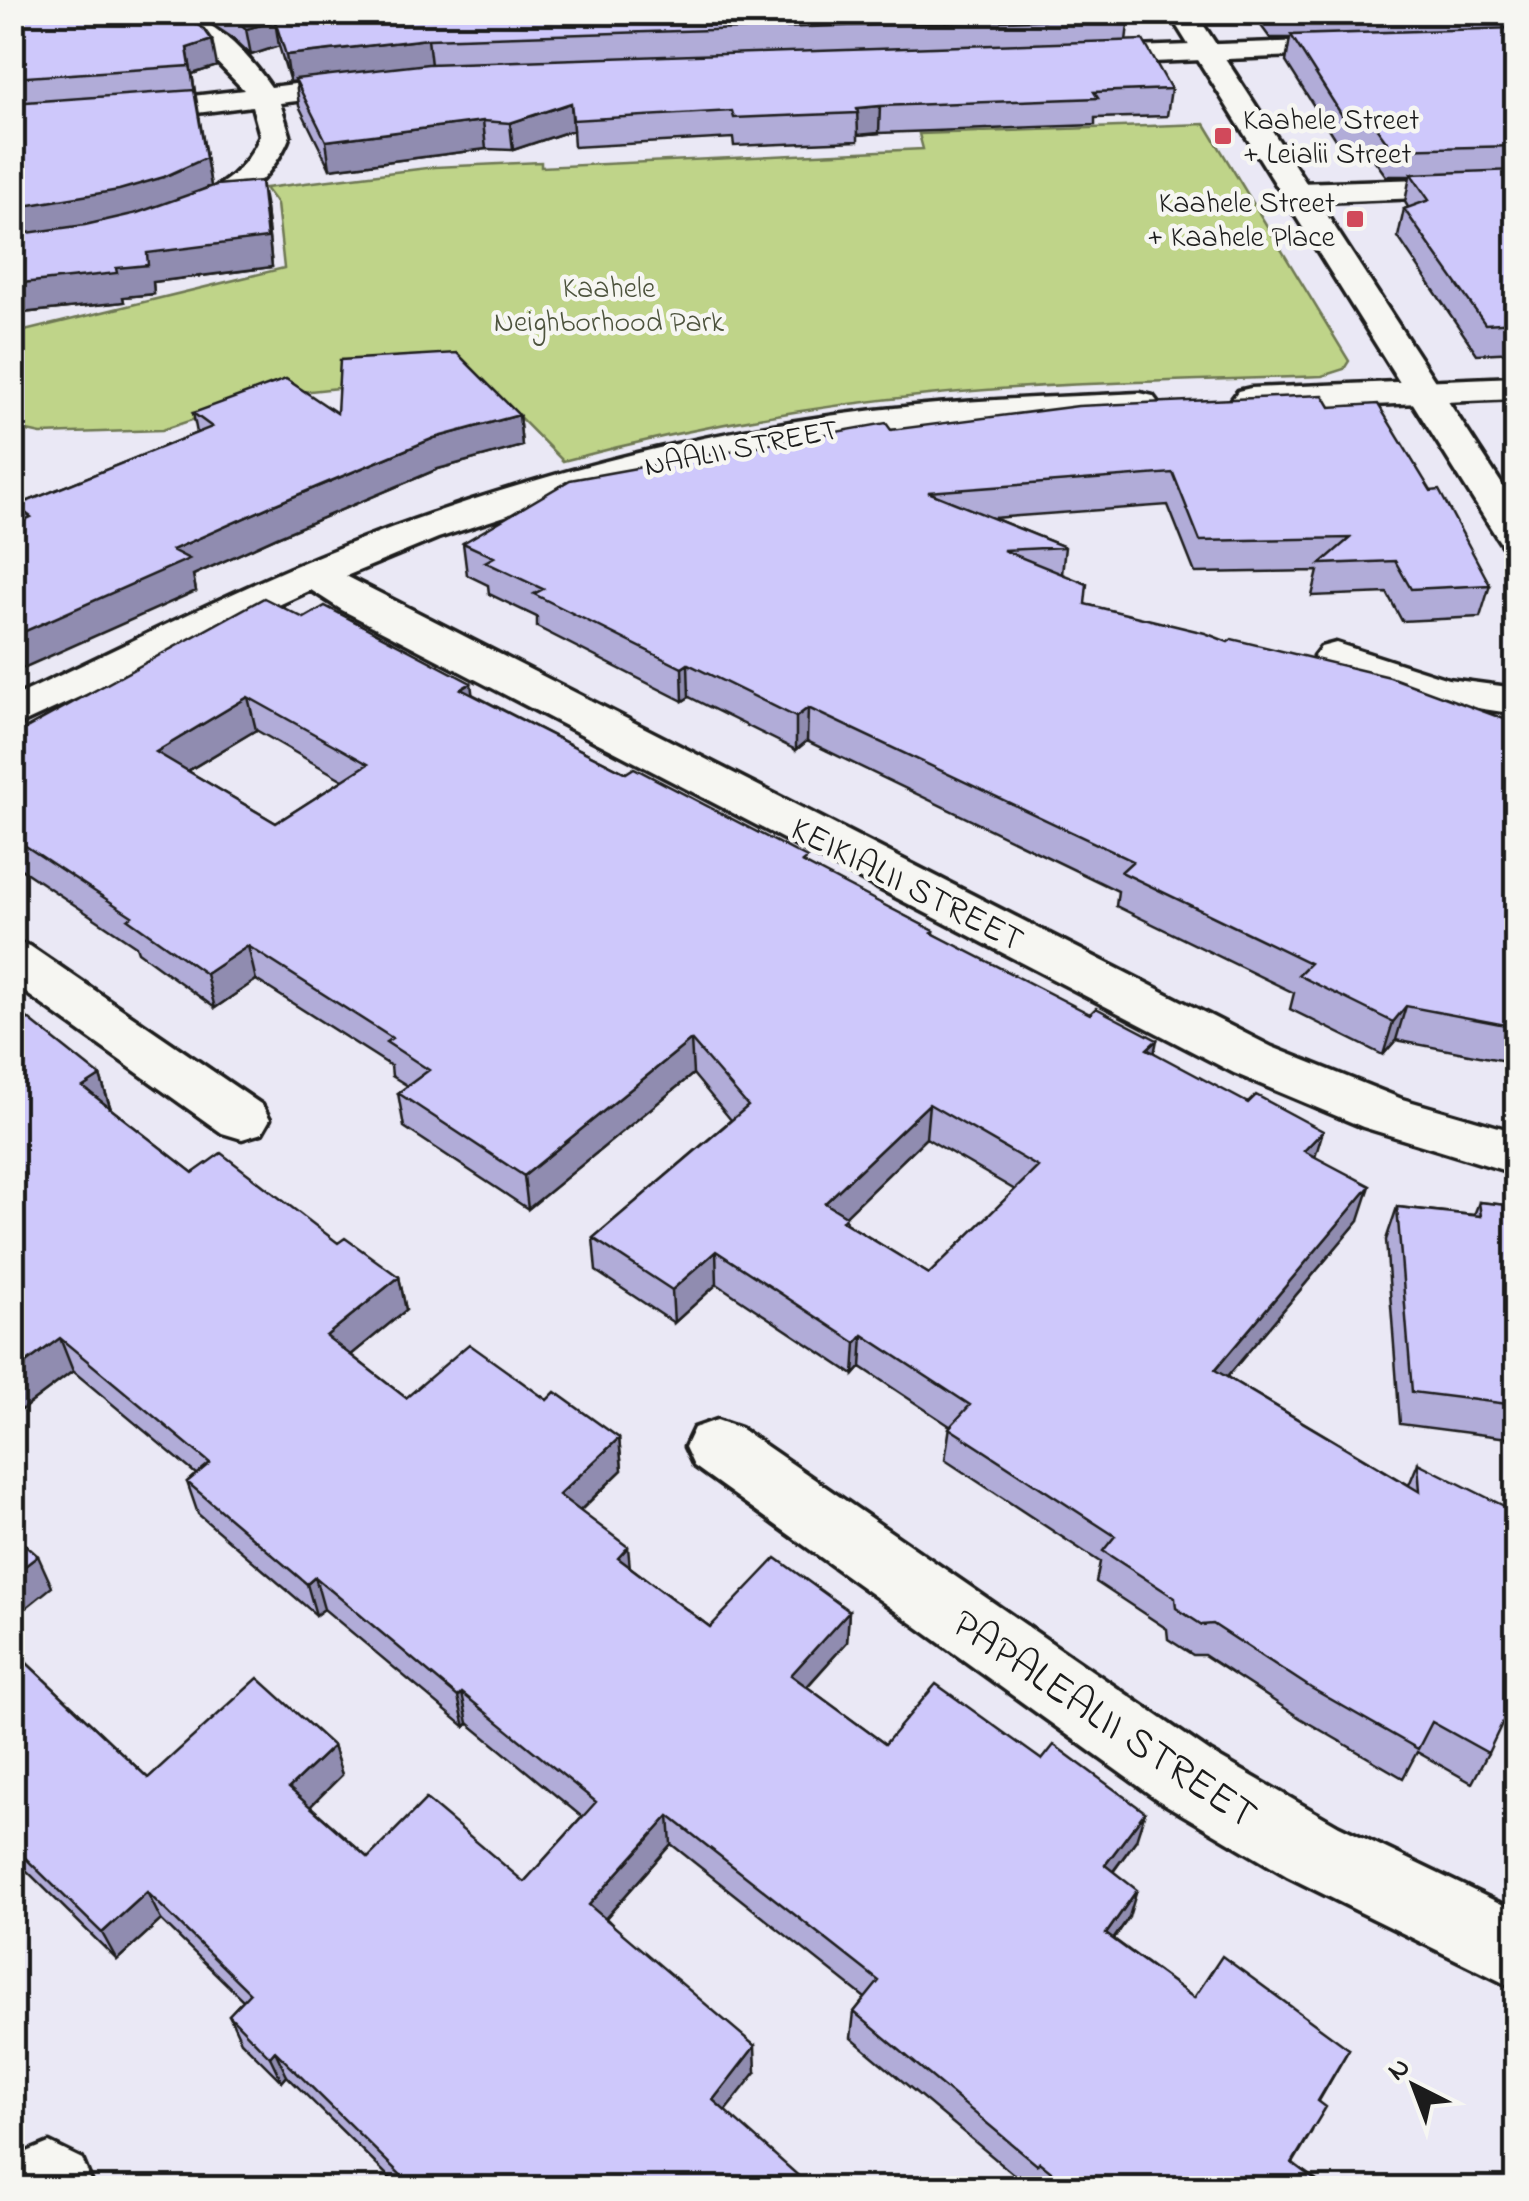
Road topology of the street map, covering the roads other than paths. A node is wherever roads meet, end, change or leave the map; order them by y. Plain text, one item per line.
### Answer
1 (157, 12) edge
2 (1181, 12) edge
3 (1386, 46) edge
4 (1206, 52) junction
5 (1054, 58) edge
6 (393, 80) edge
7 (260, 96) junction
8 (12, 118) edge
9 (1516, 185) edge
10 (1298, 193) junction
11 (146, 228) edge
12 (1516, 388) edge
13 (1425, 392) junction
14 (1212, 401) edge
15 (1172, 403) edge
16 (1516, 536) edge
17 (316, 574) junction
18 (1336, 656) dead end
19 (1516, 701) edge
20 (12, 715) edge
21 (12, 958) edge
22 (242, 1119) dead end
23 (1516, 1153) edge
24 (717, 1447) dead end
25 (1516, 1951) edge

1 - 7 street
2 - 4 street
3 - 4 street
4 - 5 street
4 - 10 street
6 - 7 street
7 - 8 street
7 - 11 street
9 - 10 street
10 - 13 street
12 - 13 street
13 - 14 street
13 - 16 street
15 - 17 street, NAALII STREET
17 - 20 street, NAALII STREET
17 - 23 street, KEIKIALII STREET
18 - 19 street
21 - 22 street
24 - 25 street, PAPALEALII STREET

